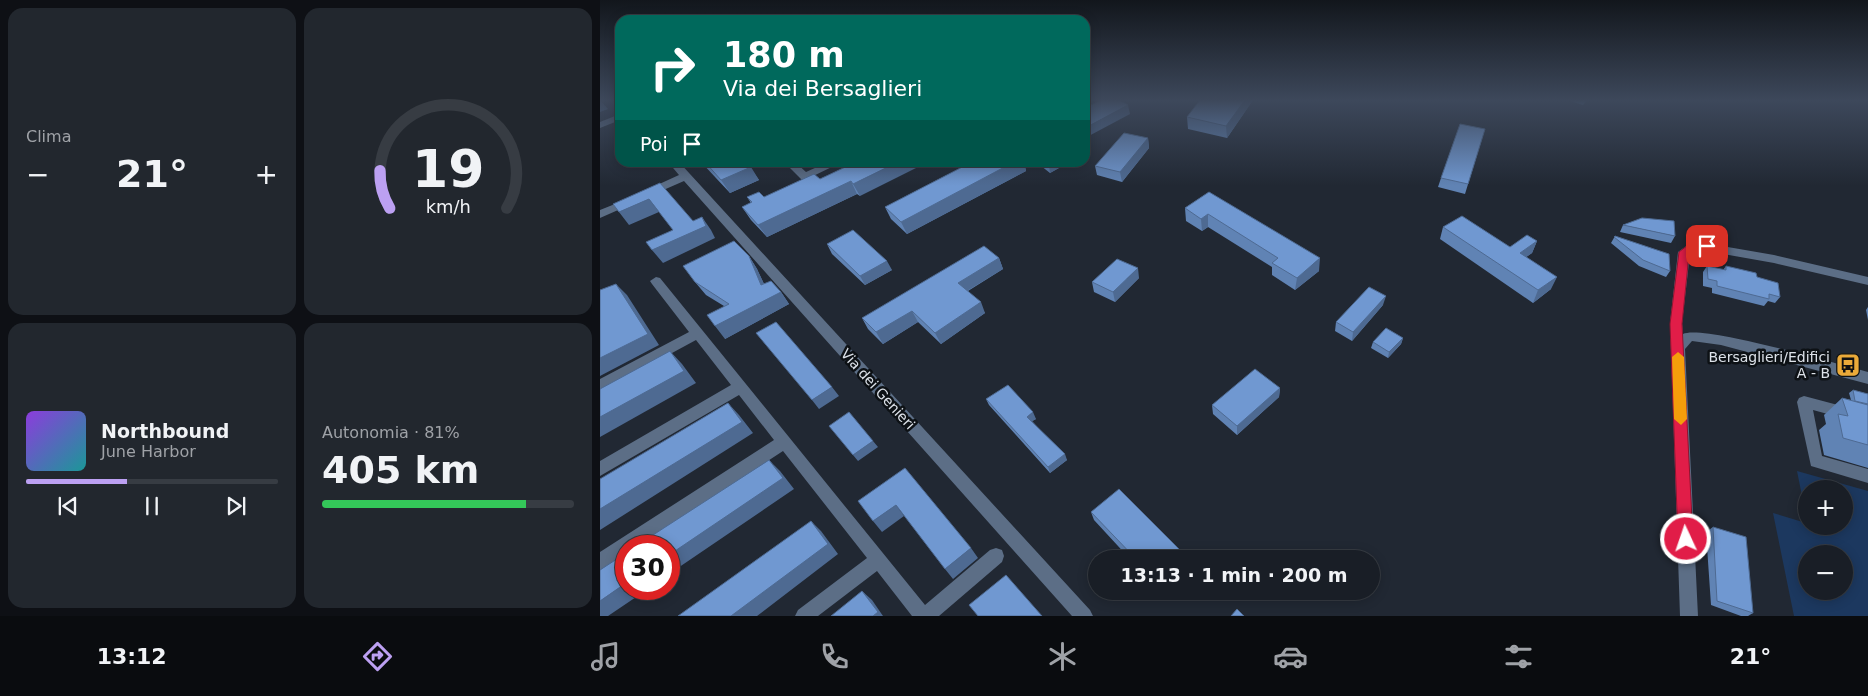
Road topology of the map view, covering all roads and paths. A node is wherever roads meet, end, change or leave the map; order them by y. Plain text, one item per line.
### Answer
1 (677, 167) edge
2 (794, 167) edge
3 (826, 167) edge
4 (685, 177) junction
5 (600, 214) edge
6 (656, 281) dead end
7 (1868, 281) edge
8 (698, 333) junction
9 (1678, 347) junction
10 (1868, 378) edge
11 (600, 386) edge
12 (740, 386) junction
13 (1868, 419) edge
14 (784, 442) junction
15 (600, 469) edge
16 (1868, 476) edge
17 (996, 556) dead end
18 (878, 560) junction
19 (600, 562) edge
20 (804, 616) edge
21 (924, 616) edge
22 (1084, 616) edge
23 (1689, 616) edge

1 - 4 street, Via dei Genieri
2 - 3 street
4 - 5 street
4 - 22 street, Via dei Genieri
6 - 8 street
7 - 9 street
8 - 11 street
8 - 12 street
9 - 10 street
9 - 23 street
12 - 14 street
12 - 15 street
13 - 16 street
14 - 18 street
14 - 19 street
17 - 21 street
18 - 20 street
18 - 21 street

